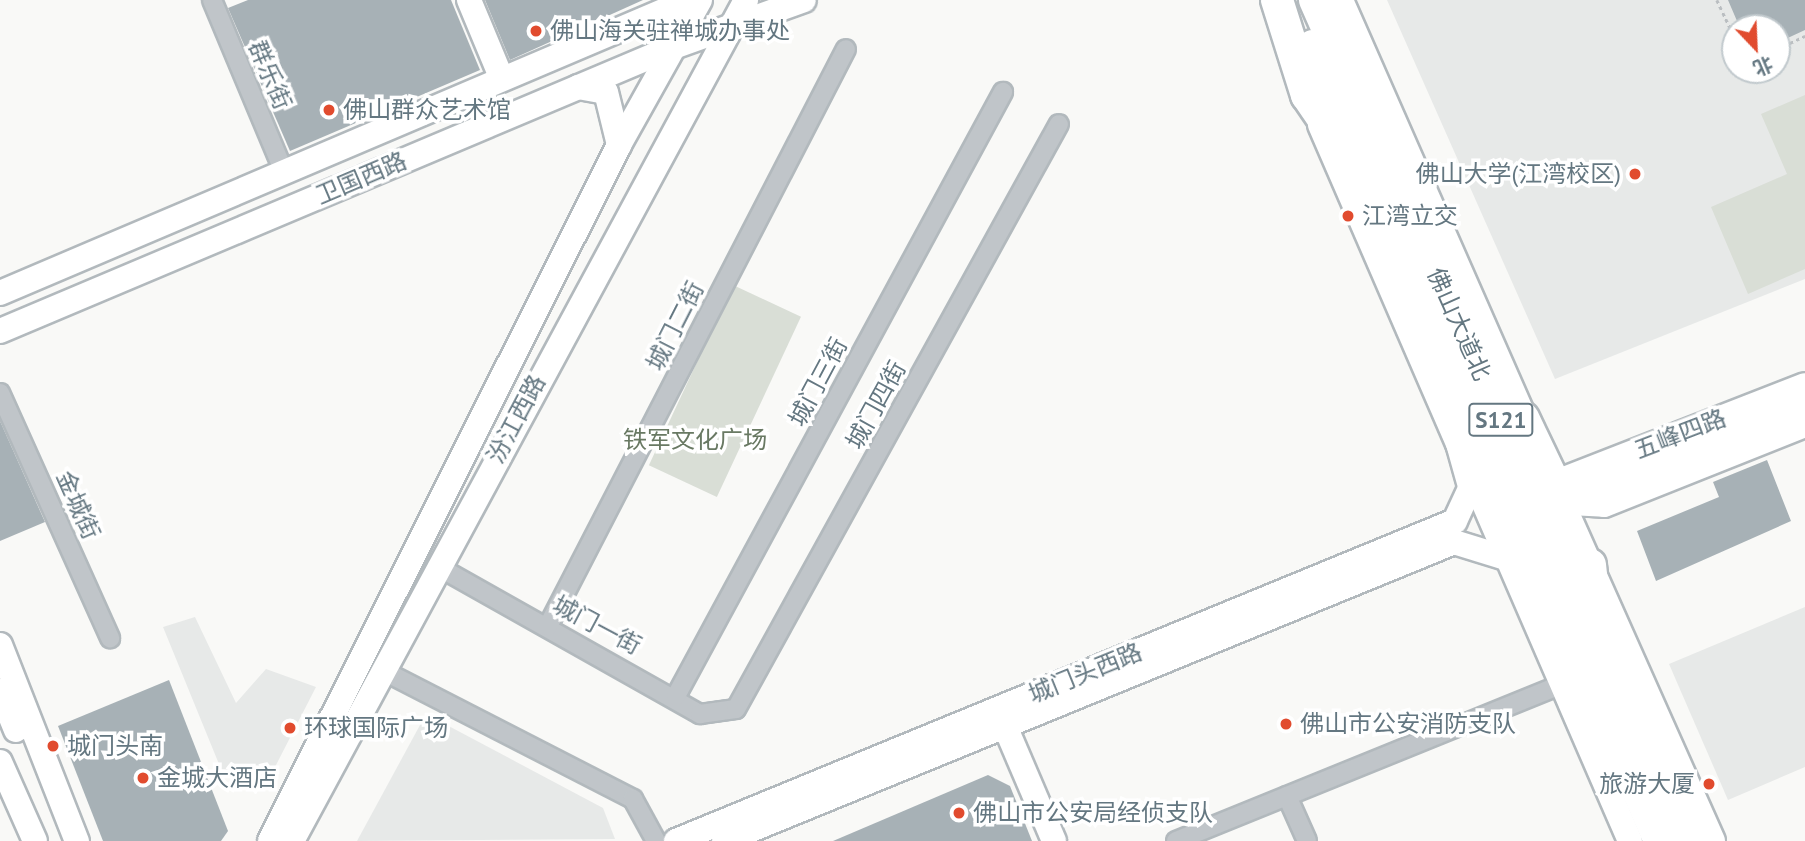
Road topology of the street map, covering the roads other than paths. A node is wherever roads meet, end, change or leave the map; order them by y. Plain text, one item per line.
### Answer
1 (469, 0) edge
2 (1264, 0) edge
3 (1278, 0) edge
4 (1294, 0) edge
5 (1315, 0) edge
6 (1331, 0) edge
7 (1341, 0) edge
8 (215, 1) edge
9 (687, 1) edge
10 (739, 2) edge
11 (794, 5) edge
12 (724, 30) junction
13 (671, 48) junction
14 (846, 49) dead end
15 (501, 77) junction
16 (578, 87) junction
17 (1003, 92) dead end
18 (1307, 95) junction
19 (1059, 124) dead end
20 (619, 145) junction
21 (283, 170) junction
22 (1377, 198) junction
23 (0, 293) edge
24 (1429, 319) junction
25 (0, 331) edge
26 (1805, 373) edge
27 (1805, 384) edge
28 (0, 393) edge
29 (1805, 405) edge
30 (1744, 408) junction
31 (1805, 425) edge
32 (1473, 482) junction
33 (1558, 493) junction
34 (1506, 558) junction
35 (1590, 565) junction
36 (437, 566) junction
37 (548, 626) junction
38 (110, 638) dead end
39 (0, 645) edge
40 (1599, 645) junction
41 (382, 670) junction
42 (1562, 684) junction
43 (0, 691) edge
44 (676, 696) junction
45 (736, 709) joint
46 (1005, 726) junction
47 (0, 762) edge
48 (0, 792) edge
49 (1287, 796) junction
50 (21, 841) edge
51 (35, 841) edge
52 (62, 841) edge
53 (77, 841) edge
54 (270, 841) edge
55 (292, 841) edge
56 (656, 841) edge
57 (676, 841) edge
58 (724, 841) edge
59 (1054, 841) edge
60 (1176, 841) edge
61 (1307, 841) edge
62 (1630, 841) edge
63 (1660, 841) edge
64 (1687, 841) edge
65 (1713, 841) edge

1 - 15 main road
2 - 18 main road
3 - 18 highway
4 - 22 highway, 佛山大道北 / S121
5 - 40 highway, 佛山大道北 / S121
6 - 33 highway
7 - 33 main road
8 - 21 street, 群乐街
9 - 13 main road, 汾江西路
9 - 15 main road, 卫国西路
10 - 11 main road
10 - 12 main road, 汾江西路
11 - 12 main road, 卫国西路
12 - 13 main road, 卫国西路
12 - 36 main road, 汾江西路
13 - 16 main road, 卫国西路
13 - 20 main road, 汾江西路
14 - 37 street, 城门二街
15 - 21 main road, 卫国西路
16 - 20 main road
16 - 25 main road, 卫国西路
17 - 44 street, 城门三街
18 - 22 highway
18 - 32 main road
19 - 45 street, 城门四街
20 - 54 main road, 汾江西路
21 - 23 main road, 卫国西路
22 - 24 highway, 佛山大道北 / S121
24 - 32 highway
24 - 63 highway, 佛山大道北 / S121
26 - 30 main road
27 - 30 main road, 五峰四路
28 - 38 street, 金城街
29 - 33 main road, 五峰四路
30 - 33 main road, 五峰四路
31 - 33 main road
32 - 34 main road
32 - 57 main road, 城门头西路
33 - 35 main road
34 - 42 main road
34 - 46 main road, 城门头西路
35 - 40 highway
35 - 65 main road
36 - 37 street, 城门一街
36 - 41 main road, 汾江西路
37 - 44 street, 城门一街
39 - 53 main road
40 - 64 highway, 佛山大道北 / S121
41 - 55 main road, 汾江西路
41 - 56 street
42 - 49 street
42 - 62 main road
43 - 52 main road
44 - 45 street, 城门一街
46 - 58 main road, 城门头西路
46 - 59 main road
47 - 51 main road
48 - 50 main road
49 - 60 street
49 - 61 street

